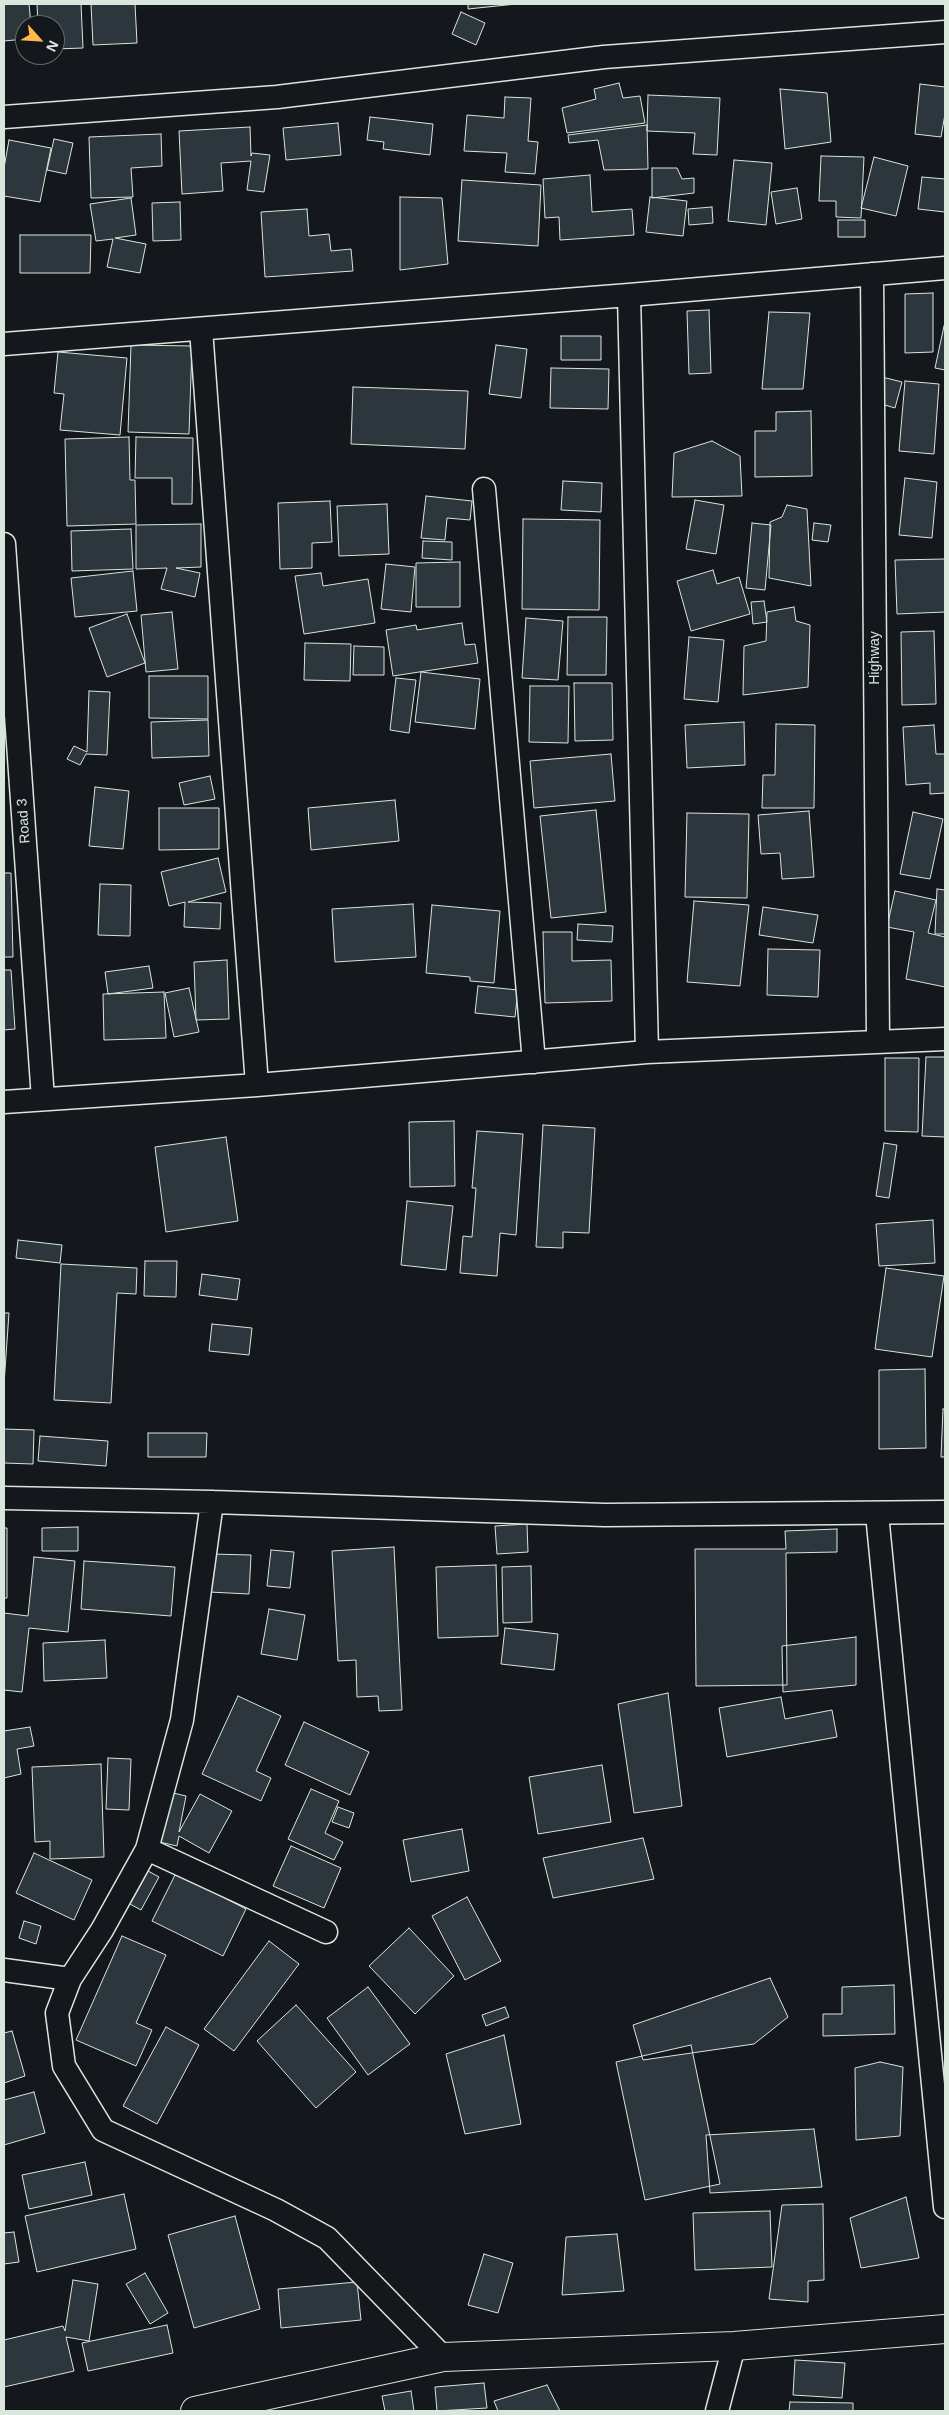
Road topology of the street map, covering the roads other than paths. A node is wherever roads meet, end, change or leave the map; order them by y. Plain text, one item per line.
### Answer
1 (945, 32) edge
2 (4, 117) edge
3 (945, 268) edge
4 (872, 274) junction
5 (629, 295) junction
6 (201, 328) junction
7 (4, 344) edge
8 (484, 489) dead end
9 (4, 544) edge
10 (945, 1039) edge
11 (878, 1042) junction
12 (647, 1052) junction
13 (534, 1062) junction
14 (257, 1085) junction
15 (43, 1099) junction
16 (4, 1102) edge
17 (4, 1498) edge
18 (212, 1502) junction
19 (945, 1512) edge
20 (877, 1514) junction
21 (147, 1849) junction
22 (326, 1932) dead end
23 (4, 1970) edge
24 (70, 1980) junction
25 (945, 2207) edge
26 (945, 2329) edge
27 (734, 2346) junction
28 (443, 2357) junction
29 (195, 2411) edge
30 (717, 2411) edge

1 - 2 street
3 - 4 street
4 - 5 street
4 - 11 street, Highway
5 - 6 street
5 - 12 street
6 - 7 street
6 - 14 street
8 - 13 street
9 - 15 street, Road 3
10 - 11 street
11 - 12 street
12 - 13 street
13 - 14 street
14 - 15 street
15 - 16 street
17 - 18 street
18 - 20 street
18 - 21 street
19 - 20 street
20 - 25 street
21 - 22 street
21 - 24 street
23 - 24 street
24 - 28 street
26 - 27 street
27 - 28 street
27 - 30 street
28 - 29 street

